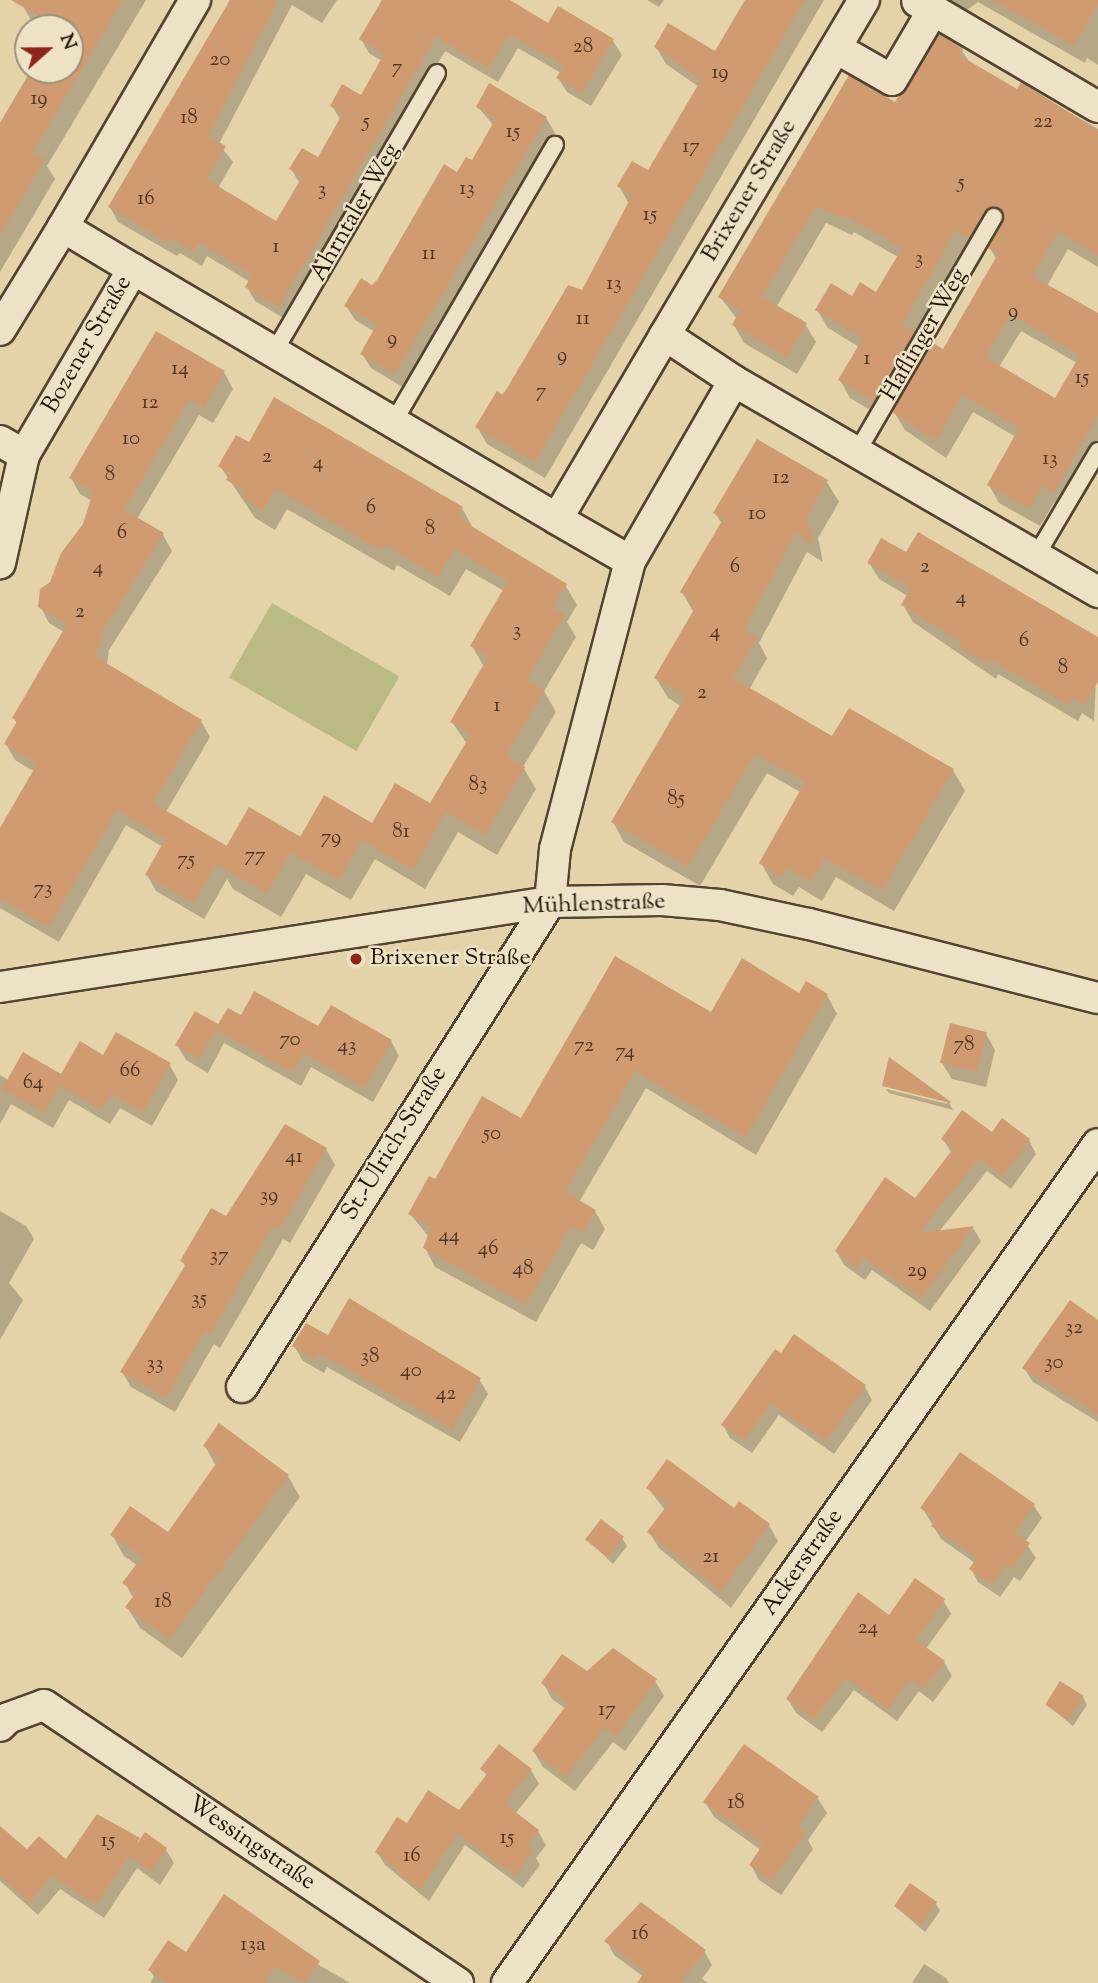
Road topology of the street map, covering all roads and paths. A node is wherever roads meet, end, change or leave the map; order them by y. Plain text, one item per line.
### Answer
1 (195, 0) edge
2 (864, 0) edge
3 (925, 5) edge
4 (836, 48) junction
5 (437, 74) dead end
6 (1098, 107) edge
7 (555, 145) dead end
8 (993, 217) dead end
9 (62, 227) junction
10 (133, 269) junction
11 (0, 330) edge
12 (665, 335) junction
13 (274, 352) junction
14 (734, 381) junction
15 (393, 423) junction
16 (12, 448) edge
17 (1098, 451) edge
18 (857, 452) junction
19 (557, 519) junction
20 (1036, 556) junction
21 (630, 561) junction
22 (0, 562) edge
23 (1098, 592) edge
24 (550, 902) junction
25 (0, 986) edge
26 (1098, 998) edge
27 (1098, 1144) edge
28 (242, 1387) dead end
29 (0, 1726) edge
30 (458, 1983) edge
31 (507, 1983) edge

1 - 9 street
2 - 4 street, Brixener Straße
3 - 4 street
3 - 6 street
4 - 12 street, Brixener Straße
5 - 13 lane, Ahrntaler Weg
7 - 15 lane
8 - 18 lane, Haflinger Weg
9 - 10 street, Bozener Straße
9 - 11 street
10 - 13 street
10 - 16 street, Bozener Straße
12 - 14 street
12 - 19 street, Brixener Straße
13 - 15 street
14 - 18 street
14 - 21 street
15 - 19 street
16 - 22 street, Bozener Straße
17 - 20 lane
18 - 20 street
19 - 21 street
20 - 23 street
21 - 24 street
24 - 25 street, Mühlenstraße
24 - 26 street, Mühlenstraße
24 - 28 street, St.-Ulrich-Straße
27 - 31 street, Ackerstraße
29 - 30 street, Wessingstraße

